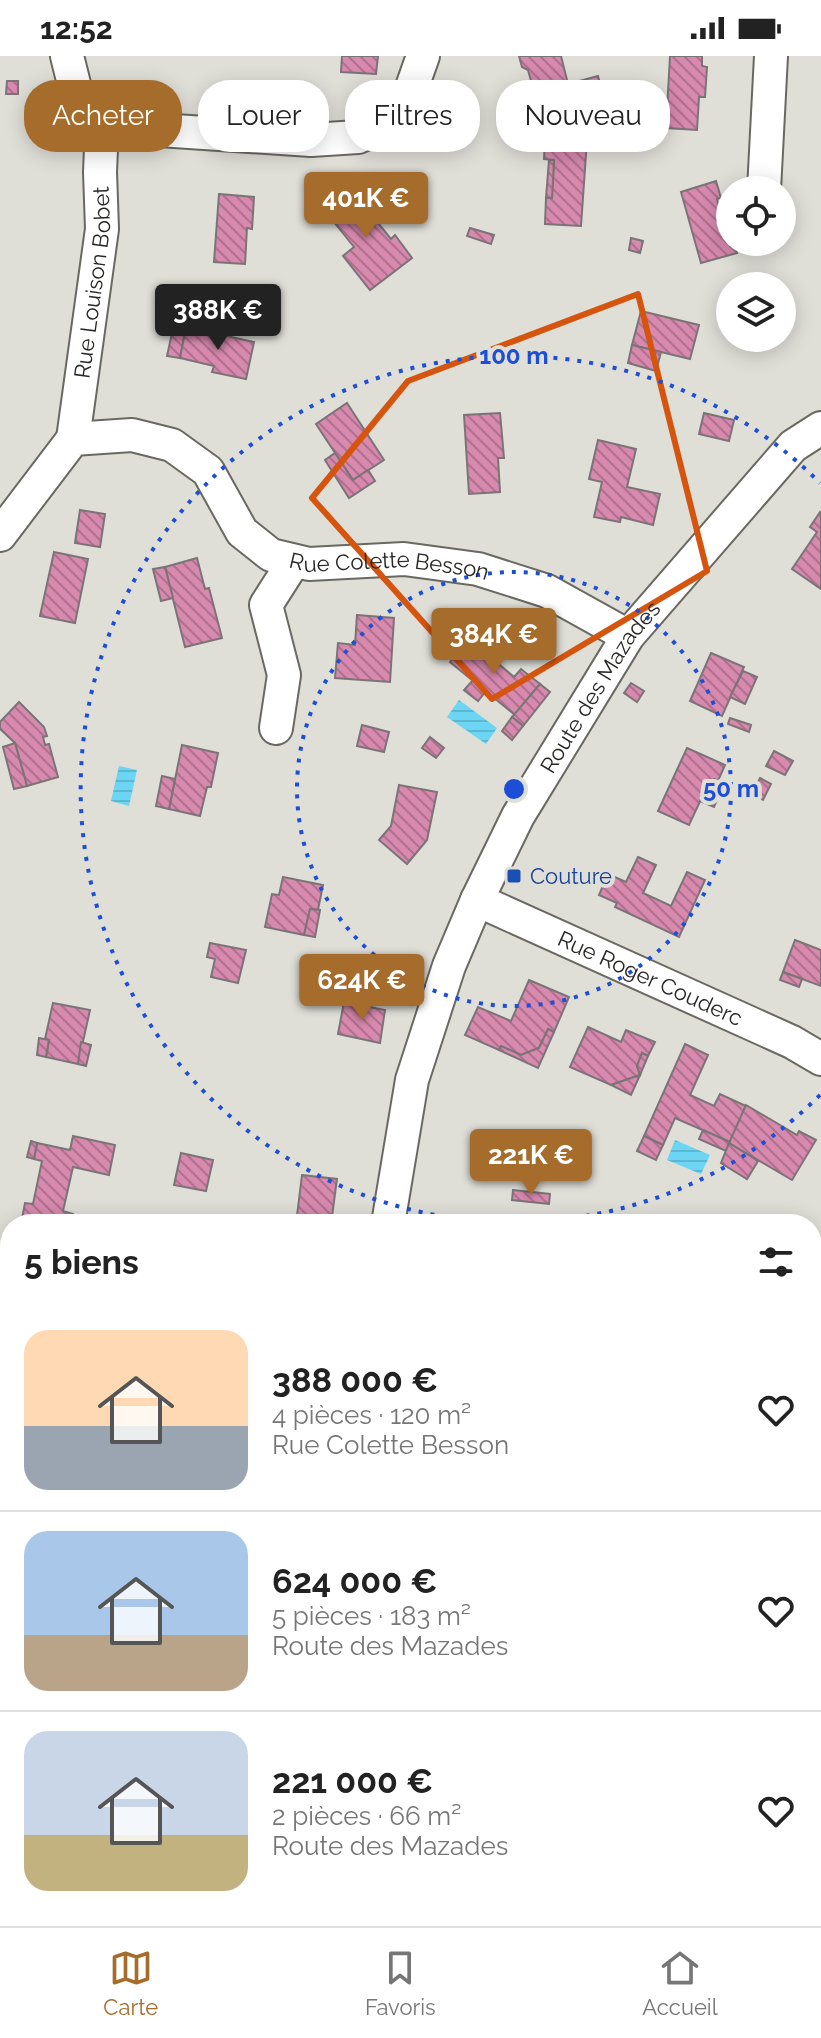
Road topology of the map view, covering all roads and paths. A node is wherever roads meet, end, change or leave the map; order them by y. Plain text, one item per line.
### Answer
1 (67, 56) edge
2 (423, 56) edge
3 (771, 56) edge
4 (73, 80) edge
5 (182, 132) edge
6 (101, 152) edge
7 (765, 176) edge
8 (821, 428) edge
9 (73, 439) junction
10 (793, 446) junction
11 (821, 461) edge
12 (0, 535) edge
13 (294, 561) junction
14 (628, 636) junction
15 (276, 728) dead end
16 (477, 900) junction
17 (821, 1059) edge
18 (390, 1214) edge

1 - 4 street
2 - 5 street
3 - 7 street
6 - 9 street, Rue Louison Bobet
8 - 10 street, Route des Mazades
9 - 12 street
9 - 13 street, Rue Colette Besson
10 - 11 street
10 - 14 street, Route des Mazades
13 - 14 street, Rue Colette Besson
13 - 15 street
14 - 16 street, Route des Mazades
16 - 17 street, Rue Roger Couderc
16 - 18 street, Route des Mazades

